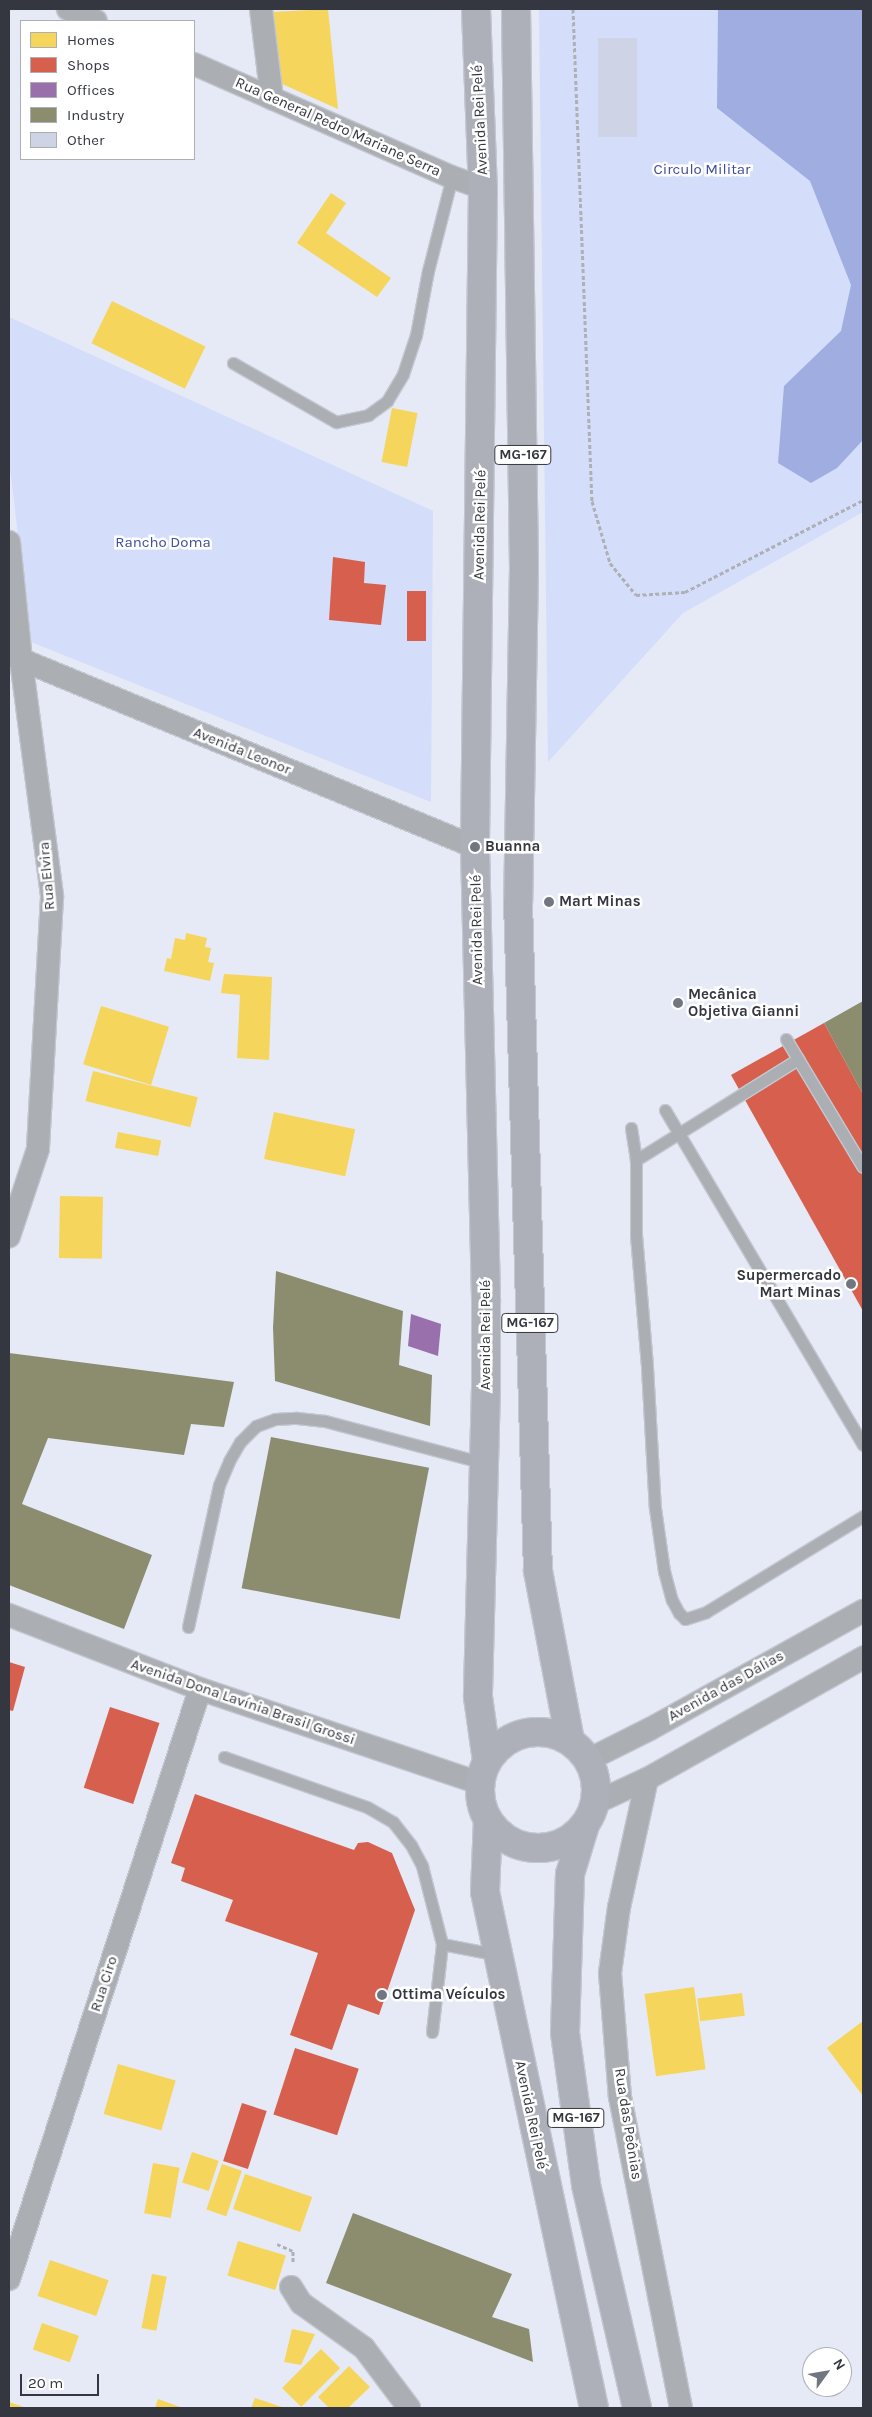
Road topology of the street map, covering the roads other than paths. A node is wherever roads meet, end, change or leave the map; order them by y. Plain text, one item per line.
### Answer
1 (68, 9) edge
2 (261, 9) edge
3 (476, 9) edge
4 (516, 9) edge
5 (94, 20) edge
6 (195, 64) edge
7 (272, 98) junction
8 (452, 177) junction
9 (483, 188) junction
10 (233, 364) dead end
11 (9, 542) edge
12 (15, 657) edge
13 (475, 847) junction
14 (786, 1039) dead end
15 (798, 1059) junction
16 (665, 1110) dead end
17 (630, 1128) dead end
18 (679, 1134) junction
19 (636, 1160) junction
20 (863, 1167) edge
21 (9, 1236) edge
22 (863, 1445) edge
23 (484, 1463) junction
24 (863, 1516) edge
25 (863, 1611) edge
26 (9, 1615) edge
27 (188, 1626) dead end
28 (863, 1658) edge
29 (200, 1689) junction
30 (570, 1740) junction
31 (224, 1757) dead end
32 (588, 1760) junction
33 (483, 1772) junction
34 (647, 1779) junction
35 (590, 1814) junction
36 (488, 1820) junction
37 (442, 1944) junction
38 (498, 1955) junction
39 (432, 2032) dead end
40 (9, 2279) edge
41 (291, 2287) dead end
42 (409, 2408) edge
43 (594, 2408) edge
44 (637, 2408) edge
45 (681, 2408) edge

1 - 5 street
2 - 7 street
3 - 9 main road, Avenida Rei Pelé / MG-167
4 - 30 main road, MG-167
6 - 7 street, Rua General Pedro Mariane Serra
7 - 8 street, Rua General Pedro Mariane Serra
8 - 9 street, Rua General Pedro Mariane Serra
8 - 10 lane
9 - 13 main road, Avenida Rei Pelé / MG-167
11 - 12 street, Rua Elvira
12 - 13 street, Avenida Leonor
12 - 21 street, Rua Elvira
13 - 23 main road, Avenida Rei Pelé / MG-167
14 - 15 lane
15 - 18 lane
15 - 20 lane
16 - 18 lane
17 - 19 lane
18 - 19 lane
18 - 22 lane
19 - 24 lane
23 - 27 lane
23 - 33 main road, Avenida Rei Pelé / MG-167
25 - 32 street, Avenida das Dálias
26 - 29 street, Avenida Dona Lavínia Brasil Grossi
28 - 34 street
29 - 33 street, Avenida Dona Lavínia Brasil Grossi
29 - 40 street, Rua Ciro
30 - 32 main road
30 - 33 main road
31 - 37 lane
32 - 35 main road
33 - 36 main road
34 - 35 street
34 - 45 street, Rua das Peônias
35 - 36 main road
35 - 44 main road, MG-167
36 - 38 main road, Avenida Rei Pelé / MG-167
37 - 38 lane
37 - 39 lane
38 - 43 main road, Avenida Rei Pelé / MG-167
41 - 42 street

